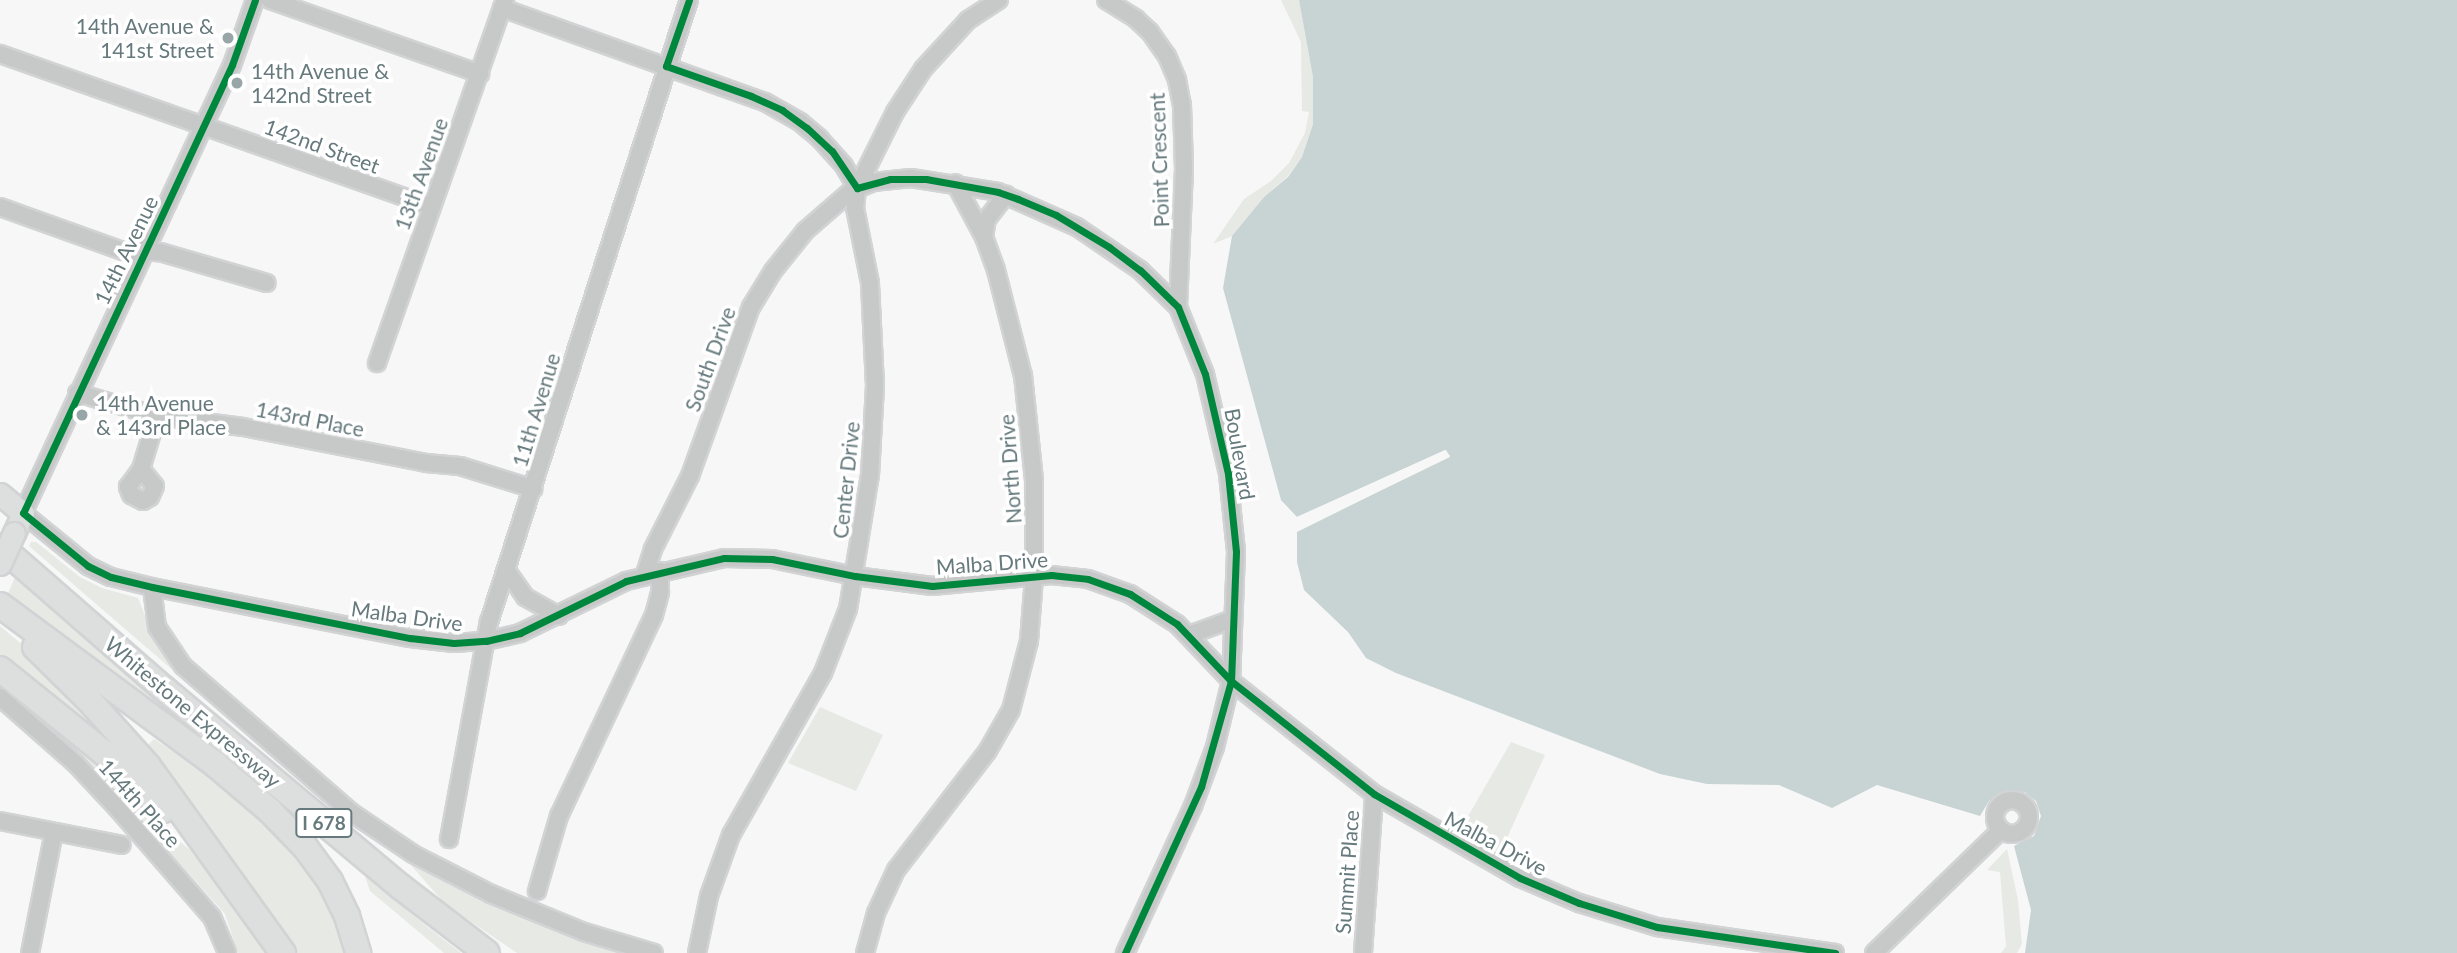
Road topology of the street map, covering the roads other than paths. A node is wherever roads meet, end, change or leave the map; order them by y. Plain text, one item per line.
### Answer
1 (255, 0) edge
2 (270, 0) edge
3 (689, 0) edge
4 (999, 0) edge
5 (1106, 0) edge
6 (503, 4) edge
7 (0, 54) edge
8 (666, 66) junction
9 (480, 74) junction
10 (204, 126) junction
11 (955, 183) junction
12 (857, 188) junction
13 (1006, 195) junction
14 (0, 207) edge
15 (432, 207) junction
16 (984, 237) junction
17 (144, 252) junction
18 (267, 283) dead end
19 (1178, 307) junction
20 (376, 363) dead end
21 (77, 393) junction
22 (158, 416) junction
23 (141, 469) dead end
24 (534, 489) junction
25 (0, 494) edge
26 (23, 513) junction
27 (7, 540) edge
28 (0, 564) edge
29 (508, 571) junction
30 (653, 573) junction
31 (855, 576) junction
32 (1034, 577) junction
33 (152, 587) junction
34 (0, 605) edge
35 (0, 616) edge
36 (559, 616) junction
37 (1233, 619) junction
38 (1189, 635) junction
39 (486, 641) junction
40 (0, 669) edge
41 (1231, 681) junction
42 (164, 689) junction
43 (0, 697) edge
44 (1374, 794) junction
45 (0, 821) edge
46 (2001, 830) dead end
47 (54, 832) junction
48 (449, 839) dead end
49 (122, 845) dead end
50 (537, 891) dead end
51 (276, 945) edge
52 (30, 953) edge
53 (227, 953) edge
54 (358, 953) edge
55 (375, 953) edge
56 (487, 953) edge
57 (654, 953) edge
58 (696, 953) edge
59 (865, 953) edge
60 (1125, 953) edge
61 (1363, 953) edge
62 (1835, 953) edge
63 (1874, 953) edge

1 - 10 street, 14th Avenue
2 - 9 street
3 - 8 street, 11th Avenue
4 - 12 street
5 - 19 street, Point Crescent
6 - 8 street
6 - 9 street, 13th Avenue
7 - 10 street, 142nd Street
8 - 12 street
8 - 24 street, 11th Avenue
9 - 15 street, 13th Avenue
10 - 15 street, 142nd Street
10 - 17 street, 14th Avenue
11 - 12 street, Boulevard
11 - 13 street, Boulevard
11 - 16 street, North Drive
12 - 30 street, South Drive
12 - 31 street, Center Drive
13 - 16 street
13 - 19 street, Boulevard
14 - 17 street
15 - 20 street, 13th Avenue
16 - 32 street, North Drive
17 - 18 street
17 - 21 street, 14th Avenue
19 - 37 street, Boulevard
21 - 22 street, 143rd Place
21 - 26 street, 14th Avenue
22 - 23 street
22 - 24 street, 143rd Place
24 - 29 street, 11th Avenue
25 - 26 main road
26 - 27 main road, 14th Avenue
26 - 33 street, Malba Drive
27 - 28 main road, 14th Avenue, bridge
27 - 42 highway, Whitestone Expressway / I 678
29 - 36 street
29 - 39 street, 11th Avenue
30 - 31 street, Malba Drive
30 - 36 street, Malba Drive
30 - 50 street, South Drive
31 - 32 street, Malba Drive
31 - 58 street, Center Drive
32 - 38 street, Malba Drive
32 - 59 street, North Drive
33 - 39 street, Malba Drive
33 - 57 street
34 - 54 highway
35 - 51 highway
36 - 39 street, Malba Drive
37 - 38 street
37 - 41 street, Boulevard
38 - 41 street, Malba Drive
39 - 48 street, 11th Avenue
40 - 51 highway
41 - 44 street, Malba Drive
41 - 60 street, Boulevard
42 - 55 highway
42 - 56 highway, Whitestone Expressway / I 678
43 - 53 street, 144th Place
44 - 61 street, Summit Place
44 - 62 street, Malba Drive
45 - 47 street
46 - 63 street
47 - 49 street
47 - 52 street

